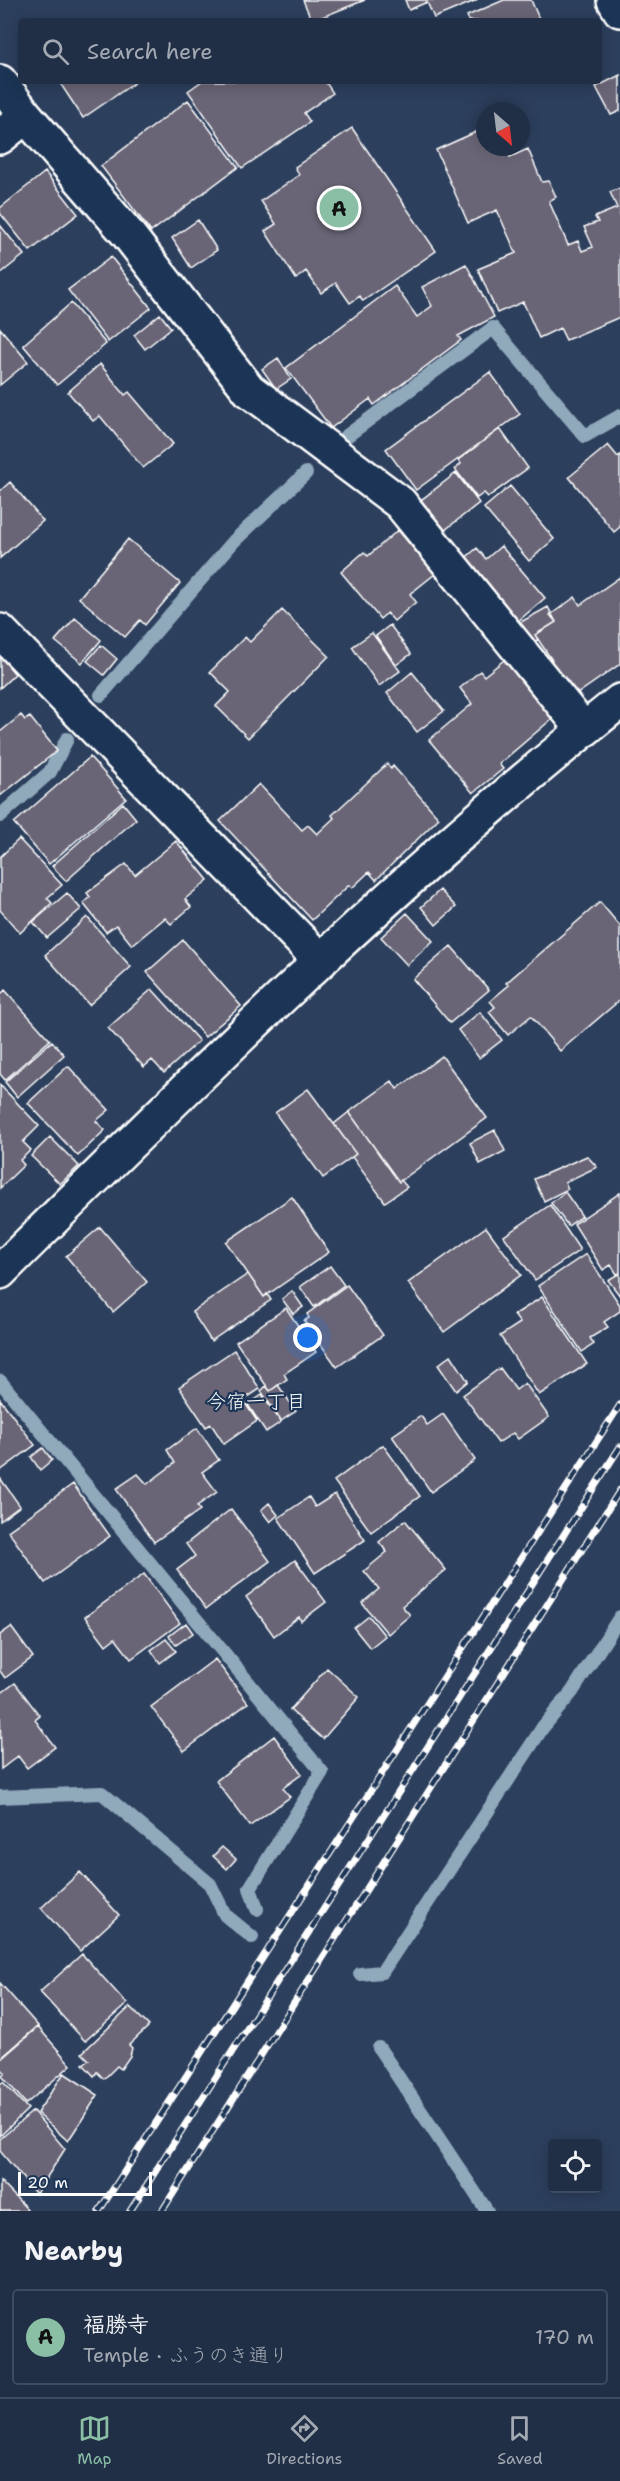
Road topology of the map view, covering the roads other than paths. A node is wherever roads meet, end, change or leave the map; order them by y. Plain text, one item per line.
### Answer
1 (614, 0) edge
2 (620, 10) edge
3 (0, 82) edge
4 (26, 116) junction
5 (0, 137) edge
6 (0, 631) edge
7 (620, 701) edge
8 (584, 730) junction
9 (321, 961) junction
10 (0, 1272) edge

1 - 2 street
3 - 4 street
4 - 5 street
4 - 8 street
6 - 9 street
7 - 8 street
8 - 9 street
9 - 10 street

